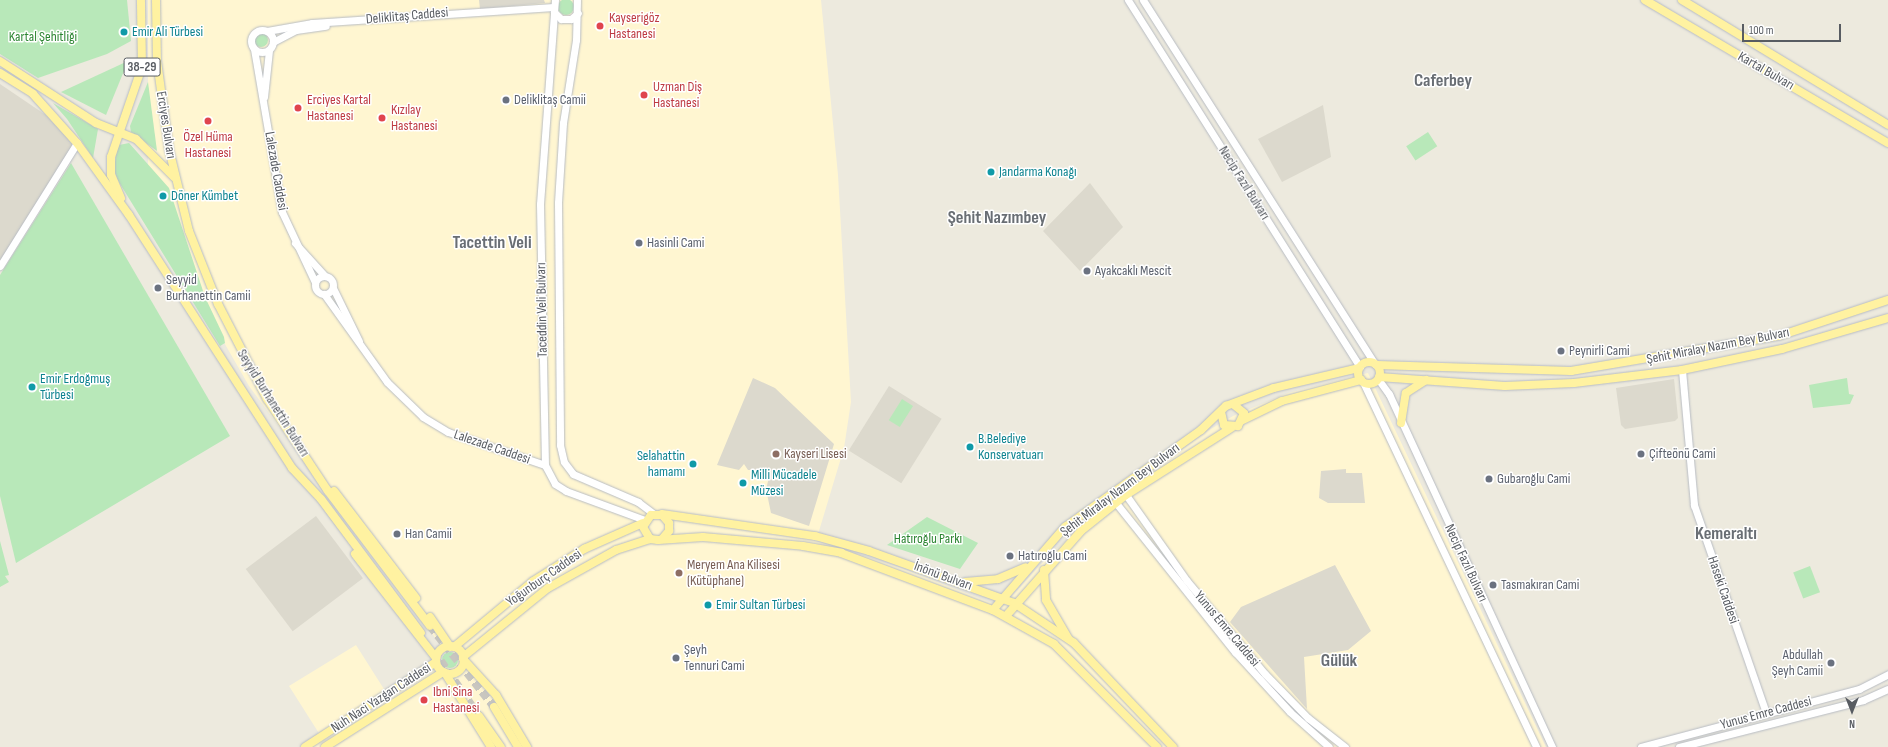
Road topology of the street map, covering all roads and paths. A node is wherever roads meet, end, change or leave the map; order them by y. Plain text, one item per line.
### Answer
1 (141, 0) edge
2 (156, 0) edge
3 (1128, 0) edge
4 (1143, 0) edge
5 (1645, 0) edge
6 (1682, 0) edge
7 (579, 1) edge
8 (554, 4) edge
9 (578, 13) junction
10 (332, 23) junction
11 (267, 31) junction
12 (273, 42) junction
13 (254, 48) junction
14 (268, 50) junction
15 (0, 61) edge
16 (0, 73) edge
17 (264, 98) junction
18 (1888, 124) edge
19 (119, 131) junction
20 (77, 143) junction
21 (1888, 143) edge
22 (175, 178) junction
23 (129, 216) junction
24 (295, 243) junction
25 (0, 266) edge
26 (324, 275) junction
27 (315, 282) junction
28 (333, 288) junction
29 (324, 294) junction
30 (1888, 300) edge
31 (1888, 318) edge
32 (359, 344) junction
33 (1376, 364) junction
34 (1360, 367) junction
35 (1682, 370) junction
36 (1379, 378) junction
37 (1428, 380) junction
38 (1362, 381) junction
39 (1233, 404) junction
40 (1221, 412) junction
41 (1243, 420) junction
42 (1401, 423) junction
43 (1231, 428) junction
44 (305, 455) junction
45 (544, 465) junction
46 (292, 468) junction
47 (1126, 495) junction
48 (1116, 503) junction
49 (656, 514) junction
50 (644, 521) junction
51 (650, 539) junction
52 (662, 539) junction
53 (1030, 565) junction
54 (1044, 570) junction
55 (956, 581) junction
56 (1002, 598) junction
57 (1014, 603) junction
58 (993, 610) junction
59 (1006, 616) junction
60 (430, 626) tunnel mouth
61 (421, 633) dead end
62 (1070, 640) junction
63 (452, 647) junction
64 (463, 658) junction
65 (436, 660) junction
66 (444, 673) junction
67 (1888, 674) edge
68 (1888, 689) edge
69 (494, 707) tunnel mouth
70 (1766, 713) junction
71 (479, 716) tunnel mouth
72 (1550, 744) edge
73 (1536, 746) edge
74 (305, 747) edge
75 (325, 747) edge
76 (491, 747) edge
77 (500, 747) edge
78 (518, 747) edge
79 (527, 747) edge
80 (1157, 747) edge
81 (1173, 747) edge
82 (1329, 747) edge
83 (1345, 747) edge
84 (1559, 747) edge
85 (1641, 747) edge
86 (1679, 747) edge

1 - 19 main road, Erciyes Bulvarı / 38-29
2 - 22 main road, Erciyes Bulvarı
3 - 34 street, Necip Fazıl Bulvarı
4 - 33 street, Necip Fazıl Bulvarı
5 - 21 main road, Kartal Bulvarı
6 - 18 main road, Kartal Bulvarı
7 - 9 street, Taceddin Veli Bulvarı
8 - 9 street
8 - 10 street, Deliklitaş Caddesi
8 - 45 street, Taceddin Veli Bulvarı
9 - 49 street, Taceddin Veli Bulvarı
10 - 11 street, Deliklitaş Caddesi
10 - 12 street, Deliklitaş Caddesi
11 - 12 street
11 - 13 street, Deliklitaş Caddesi
12 - 14 street
13 - 14 street
13 - 17 street, Lalezade Caddesi
14 - 17 street, Lalezade Caddesi
15 - 19 main road, Seyyid Burhanettin Bulvarı
16 - 20 main road, Seyyid Burhanettin Bulvarı
17 - 24 street, Lalezade Caddesi
19 - 22 main road, Seyyid Burhanettin Bulvarı
19 - 23 main road, Seyyid Burhanettin Bulvarı / 38-29
20 - 23 main road, Seyyid Burhanettin Bulvarı
20 - 25 street
22 - 44 main road, Seyyid Burhanettin Bulvarı
23 - 46 main road, Seyyid Burhanettin Bulvarı
24 - 26 street, Lalezade Caddesi
24 - 27 street, Lalezade Caddesi
26 - 27 street
26 - 28 street
27 - 29 street
28 - 29 street
28 - 32 street, Lalezade Caddesi
29 - 32 street, Lalezade Caddesi
30 - 33 main road, Şehit Miralay Nazım Bey Bulvarı
31 - 35 main road, Şehit Miralay Nazım Bey Bulvarı
32 - 45 street, Lalezade Caddesi
33 - 34 main road
33 - 36 main road
34 - 38 main road
34 - 39 main road
35 - 37 main road, Şehit Miralay Nazım Bey Bulvarı
35 - 70 street, Haseki Caddesi
36 - 37 main road, Şehit Miralay Nazım Bey Bulvarı
36 - 38 main road
36 - 42 street, Necip Fazıl Bulvarı
37 - 42 main road
38 - 41 main road
38 - 73 street, Necip Fazıl Bulvarı
39 - 40 main road
39 - 41 main road
40 - 43 main road
40 - 53 main road, Şehit Miralay Nazım Bey Bulvarı
41 - 43 main road
42 - 72 street, Necip Fazıl Bulvarı
43 - 47 main road, Şehit Miralay Nazım Bey Bulvarı
44 - 60 main road, Seyyid Burhanettin Bulvarı
44 - 63 main road
45 - 50 street, Lalezade Caddesi
46 - 61 main road, Seyyid Burhanettin Bulvarı
46 - 65 main road
47 - 48 main road, Şehit Miralay Nazım Bey Bulvarı
47 - 83 street, Yunus Emre Caddesi
48 - 54 main road, Şehit Miralay Nazım Bey Bulvarı
48 - 82 street, Yunus Emre Caddesi
49 - 50 main road
49 - 52 main road
49 - 55 main road, İnönü Bulvarı
50 - 51 main road
50 - 63 main road, Yoğunburç Caddesi
51 - 52 main road
51 - 64 main road, Yoğunburç Caddesi
52 - 58 main road, İnönü Bulvarı
53 - 55 main road
53 - 56 main road, Şehit Miralay Nazım Bey Bulvarı
54 - 57 main road, Şehit Miralay Nazım Bey Bulvarı
54 - 62 main road
55 - 56 main road, İnönü Bulvarı
56 - 57 main road, İnönü Bulvarı
56 - 58 main road, Şehit Miralay Nazım Bey Bulvarı
57 - 59 main road, Şehit Miralay Nazım Bey Bulvarı
57 - 62 main road, İnönü Bulvarı
58 - 59 main road, İnönü Bulvarı
59 - 80 main road, İnönü Bulvarı
62 - 81 main road, İnönü Bulvarı
63 - 64 main road
63 - 65 main road
64 - 66 main road
64 - 79 main road
65 - 66 main road
65 - 74 main road, Nuh Naci Yazgan Caddesi
66 - 75 main road, Nuh Naci Yazgan Caddesi
66 - 76 main road
67 - 70 street, Yunus Emre Caddesi
68 - 86 street, Yunus Emre Caddesi
69 - 78 main road
70 - 85 street, Yunus Emre Caddesi
71 - 77 main road
72 - 84 street

